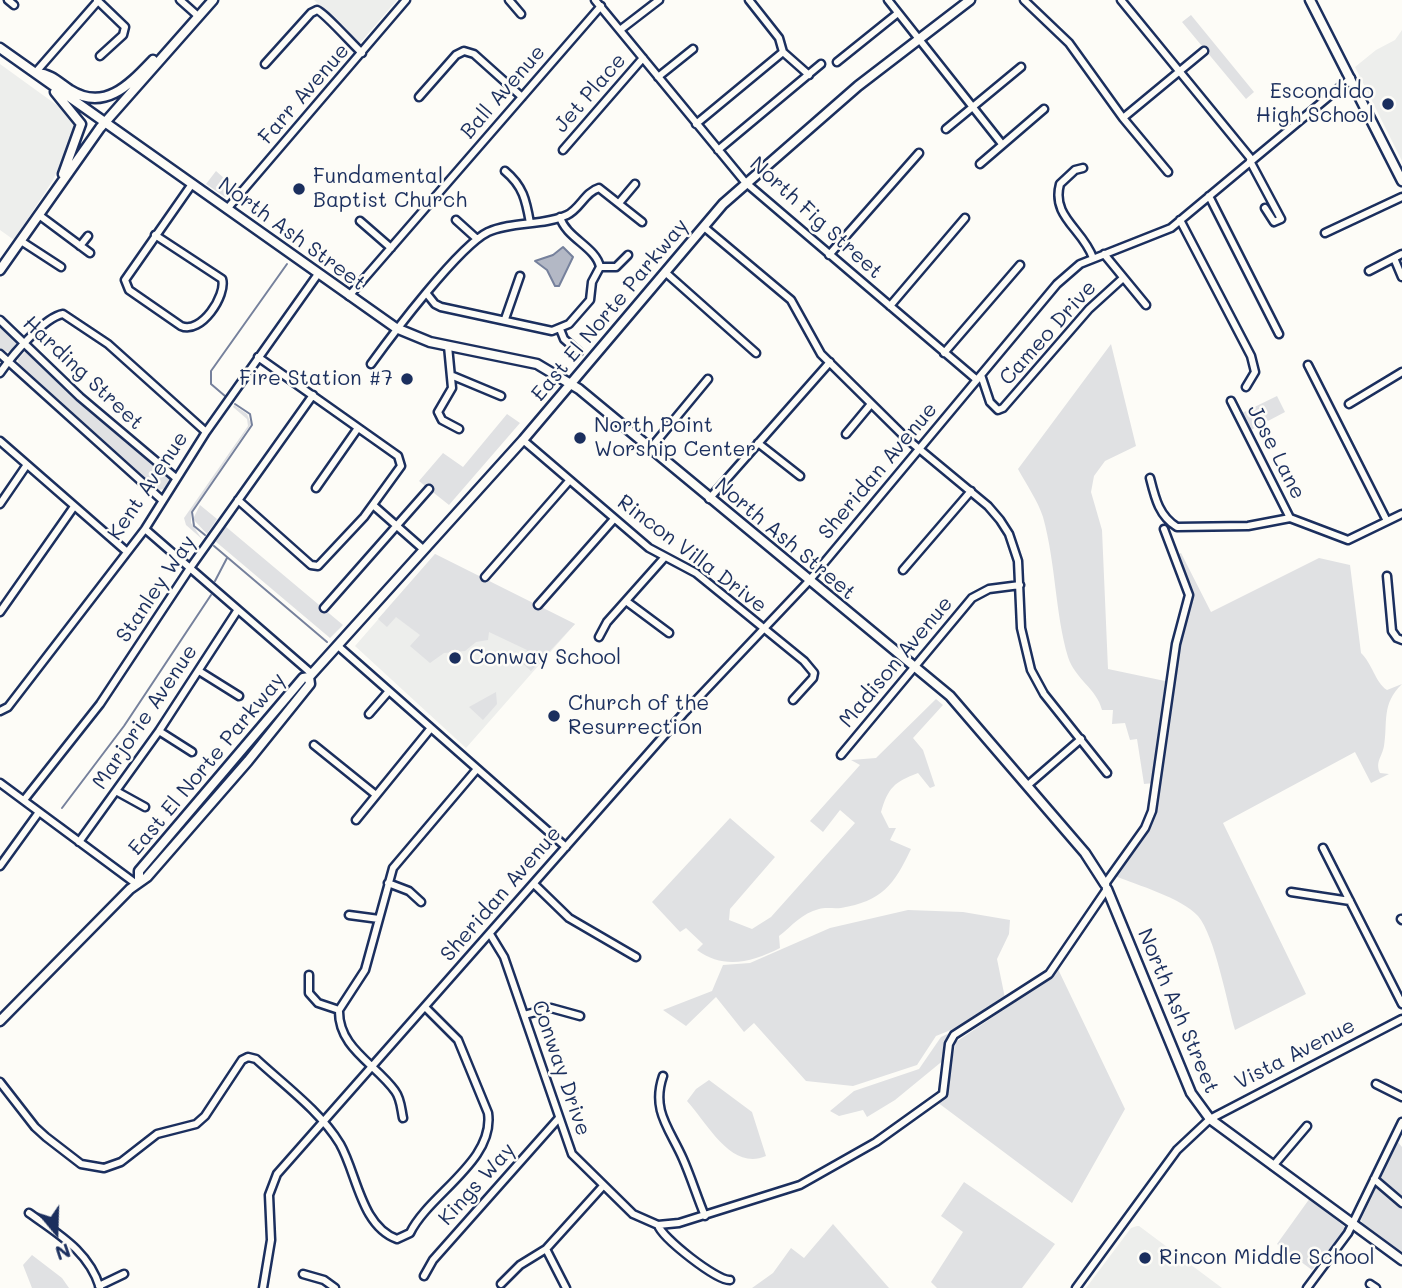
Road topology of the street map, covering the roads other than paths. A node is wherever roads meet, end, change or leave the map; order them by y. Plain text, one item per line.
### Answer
1 (180, 0) edge
2 (213, 0) edge
3 (406, 0) edge
4 (509, 0) edge
5 (595, 0) edge
6 (659, 0) edge
7 (749, 0) edge
8 (888, 0) edge
9 (970, 0) edge
10 (1024, 0) edge
11 (1121, 0) edge
12 (1310, 0) edge
13 (98, 1) edge
14 (601, 6) junction
15 (898, 13) junction
16 (522, 14) dead end
17 (198, 16) junction
18 (620, 30) junction
19 (919, 38) junction
20 (0, 48) edge
21 (693, 49) dead end
22 (1204, 51) dead end
23 (783, 52) junction
24 (362, 53) junction
25 (100, 56) dead end
26 (643, 58) junction
27 (837, 62) dead end
28 (265, 64) dead end
29 (821, 64) dead end
30 (1021, 67) dead end
31 (1180, 72) junction
32 (35, 73) junction
33 (809, 75) junction
34 (658, 77) junction
35 (1351, 78) junction
36 (44, 79) junction
37 (419, 97) dead end
38 (523, 97) junction
39 (971, 108) junction
40 (1044, 109) dead end
41 (1123, 118) junction
42 (106, 123) junction
43 (696, 124) junction
44 (946, 129) dead end
45 (1002, 144) junction
46 (563, 150) dead end
47 (718, 150) junction
48 (919, 153) dead end
49 (1251, 161) junction
50 (979, 164) dead end
51 (1083, 168) dead end
52 (505, 171) dead end
53 (1168, 172) dead end
54 (1402, 181) edge
55 (745, 182) junction
56 (192, 184) junction
57 (635, 184) dead end
58 (55, 193) junction
59 (1209, 196) junction
60 (1402, 197) edge
61 (619, 203) junction
62 (1265, 208) dead end
63 (227, 209) junction
64 (39, 215) junction
65 (560, 217) junction
66 (965, 218) dead end
67 (456, 220) dead end
68 (1181, 220) junction
69 (360, 221) dead end
70 (642, 222) dead end
71 (530, 223) junction
72 (704, 227) junction
73 (1325, 233) dead end
74 (155, 235) junction
75 (88, 236) dead end
76 (477, 239) junction
77 (21, 241) junction
78 (80, 246) junction
79 (391, 248) junction
80 (90, 253) dead end
81 (1104, 254) junction
82 (1402, 254) edge
83 (628, 255) dead end
84 (830, 255) junction
85 (1093, 258) junction
86 (1394, 258) junction
87 (1020, 265) dead end
88 (61, 267) dead end
89 (600, 267) junction
90 (0, 270) edge
91 (1369, 271) dead end
92 (665, 272) junction
93 (318, 274) junction
94 (520, 276) dead end
95 (1402, 276) edge
96 (1122, 279) junction
97 (427, 294) junction
98 (349, 296) junction
99 (890, 306) junction
100 (1146, 306) dead end
101 (505, 318) junction
102 (0, 320) edge
103 (396, 328) junction
104 (560, 329) junction
105 (1279, 334) dead end
106 (25, 343) junction
107 (448, 346) junction
108 (579, 352) dead end
109 (944, 352) junction
110 (756, 353) dead end
111 (0, 354) edge
112 (258, 357) junction
113 (8, 362) junction
114 (830, 362) junction
115 (371, 365) dead end
116 (1308, 365) dead end
117 (1402, 372) edge
118 (0, 373) edge
119 (453, 376) junction
120 (979, 378) junction
121 (708, 379) dead end
122 (570, 384) junction
123 (1246, 387) dead end
124 (313, 395) junction
125 (501, 396) dead end
126 (1231, 401) dead end
127 (871, 404) junction
128 (1349, 404) dead end
129 (358, 428) junction
130 (459, 429) dead end
131 (206, 432) junction
132 (846, 433) dead end
133 (0, 440) edge
134 (523, 440) junction
135 (758, 443) junction
136 (920, 448) junction
137 (650, 449) junction
138 (26, 466) junction
139 (800, 476) dead end
140 (176, 478) junction
141 (1150, 478) dead end
142 (569, 481) junction
143 (316, 488) dead end
144 (429, 489) dead end
145 (971, 491) junction
146 (709, 499) junction
147 (162, 500) junction
148 (238, 500) junction
149 (0, 504) edge
150 (373, 505) junction
151 (73, 508) junction
152 (1402, 514) edge
153 (1290, 518) junction
154 (614, 519) junction
155 (1387, 521) junction
156 (397, 526) junction
157 (1164, 528) dead end
158 (145, 529) junction
159 (423, 550) junction
160 (126, 551) junction
161 (664, 558) junction
162 (190, 568) junction
163 (903, 570) dead end
164 (1387, 576) dead end
165 (485, 577) dead end
166 (808, 582) junction
167 (1020, 585) junction
168 (626, 601) junction
169 (538, 605) dead end
170 (324, 608) dead end
171 (237, 611) junction
172 (0, 612) edge
173 (763, 629) junction
174 (669, 633) dead end
175 (599, 637) dead end
176 (1402, 640) edge
177 (338, 646) junction
178 (913, 667) junction
179 (200, 671) junction
180 (311, 675) junction
181 (389, 691) junction
182 (239, 696) dead end
183 (793, 700) dead end
184 (0, 711) edge
185 (369, 714) dead end
186 (431, 728) junction
187 (159, 732) junction
188 (1081, 739) junction
189 (314, 745) dead end
190 (192, 752) dead end
191 (841, 755) dead end
192 (477, 768) junction
193 (1107, 773) dead end
194 (0, 783) edge
195 (1028, 785) junction
196 (116, 792) junction
197 (376, 796) junction
198 (24, 800) junction
199 (145, 807) dead end
200 (39, 812) junction
201 (356, 820) dead end
202 (79, 842) junction
203 (566, 848) junction
204 (1323, 848) dead end
205 (0, 866) edge
206 (137, 881) junction
207 (387, 883) junction
208 (534, 884) junction
209 (1106, 886) junction
210 (1291, 892) dead end
211 (1350, 901) junction
212 (421, 902) dead end
213 (349, 915) dead end
214 (379, 919) junction
215 (490, 934) junction
216 (636, 957) dead end
217 (309, 975) dead end
218 (1402, 1004) edge
219 (425, 1007) junction
220 (339, 1010) junction
221 (524, 1015) junction
222 (580, 1016) dead end
223 (1402, 1019) edge
224 (0, 1021) edge
225 (371, 1068) junction
226 (663, 1076) dead end
227 (0, 1082) edge
228 (1376, 1084) dead end
229 (1402, 1097) edge
230 (402, 1118) dead end
231 (559, 1118) junction
232 (1210, 1119) junction
233 (324, 1121) junction
234 (1402, 1122) edge
235 (1307, 1126) dead end
236 (1273, 1166) junction
237 (1374, 1179) junction
238 (603, 1186) junction
239 (1402, 1203) edge
240 (29, 1213) dead end
241 (705, 1216) junction
242 (1353, 1223) junction
243 (656, 1224) junction
244 (547, 1248) junction
245 (1402, 1260) edge
246 (124, 1274) dead end
247 (303, 1274) dead end
248 (424, 1276) dead end
249 (730, 1280) dead end
250 (501, 1284) dead end
251 (99, 1287) edge
252 (262, 1288) edge
253 (334, 1288) edge
254 (566, 1288) edge
255 (1076, 1288) edge
256 (1307, 1288) edge

1 - 17 street
2 - 17 main road
3 - 24 street, Farr Avenue
4 - 16 street
5 - 14 street, North Fig Street
6 - 18 street
7 - 23 street
8 - 15 street
9 - 19 main road, East El Norte Parkway
10 - 41 street
11 - 31 street
12 - 35 main road
13 - 25 street
13 - 32 street
14 - 18 street, North Fig Street
14 - 38 street, Ball Avenue
15 - 19 street
15 - 27 street
17 - 32 main road
17 - 42 main road
18 - 26 street, North Fig Street
19 - 39 street
19 - 55 main road, East El Norte Parkway
20 - 32 main road, North Ash Street
21 - 34 street
22 - 31 street
23 - 33 street
23 - 43 street
24 - 28 street
24 - 63 street, Farr Avenue
26 - 34 street, North Fig Street
26 - 46 street, Jet Place
29 - 33 street
30 - 39 street
31 - 41 street
31 - 49 street
32 - 36 main road, North Ash Street
33 - 47 street
34 - 43 street, North Fig Street
35 - 49 street, Sheridan Avenue
35 - 54 main road
36 - 42 main road, North Ash Street
36 - 58 main road
37 - 38 street
38 - 79 street, Ball Avenue
39 - 44 street
39 - 45 street
40 - 45 street
41 - 53 street
42 - 56 main road, North Ash Street
42 - 58 main road
43 - 47 street, North Fig Street
45 - 50 street
47 - 55 street, North Fig Street
48 - 84 street
49 - 59 street, Sheridan Avenue
49 - 62 street
51 - 85 street
52 - 71 street
55 - 72 main road, East El Norte Parkway
55 - 84 street, North Fig Street
56 - 63 main road, North Ash Street
56 - 74 street
57 - 61 street
58 - 64 main road
59 - 68 street, Sheridan Avenue
59 - 105 street
60 - 73 street
61 - 65 street
61 - 70 street
63 - 93 main road, North Ash Street
64 - 77 main road
64 - 78 street
65 - 71 street
65 - 89 street
66 - 99 street
67 - 76 street
68 - 81 street, Sheridan Avenue
68 - 123 street
69 - 79 street
71 - 76 street
72 - 92 main road, East El Norte Parkway
72 - 114 street
74 - 74 street
75 - 78 street
76 - 97 street
77 - 88 street
77 - 90 main road
78 - 80 street
79 - 98 street, Ball Avenue
81 - 85 street, Sheridan Avenue
81 - 96 street
82 - 86 street
83 - 89 street
84 - 99 street, North Fig Street
85 - 120 street, Sheridan Avenue
86 - 91 street
86 - 95 street
87 - 109 street
89 - 104 street
92 - 110 street
92 - 122 main road, East El Norte Parkway
93 - 98 main road, North Ash Street
93 - 112 street, Kent Avenue
94 - 101 street
96 - 100 street
96 - 120 street, Cameo Drive
97 - 101 street
97 - 103 street
98 - 103 main road, North Ash Street
99 - 109 street, North Fig Street
101 - 104 street
102 - 106 street, Harding Street
103 - 107 main road, North Ash Street
103 - 115 street
104 - 108 street
106 - 113 street
106 - 131 street
106 - 140 street, Harding Street
107 - 119 street
107 - 122 main road, North Ash Street
109 - 120 street, North Fig Street
111 - 113 street, Harding Street
112 - 124 street
112 - 131 street, Kent Avenue
113 - 118 street
113 - 147 street, Harding Street
114 - 127 street
114 - 135 street
116 - 155 street
117 - 128 street
119 - 125 street
119 - 130 street
120 - 136 street, Sheridan Avenue
121 - 137 street
122 - 134 main road, East El Norte Parkway
122 - 137 main road, North Ash Street
124 - 129 street
124 - 148 street, Stanley Way
126 - 153 street, Jose Lane
127 - 132 street
127 - 136 street
129 - 143 street
129 - 150 street
131 - 140 street, Kent Avenue
133 - 138 street
134 - 142 street, Rincon Villa Drive
134 - 159 main road, East El Norte Parkway
135 - 139 street
135 - 146 street
136 - 145 street
136 - 166 street, Sheridan Avenue
137 - 146 main road, North Ash Street
138 - 149 street
138 - 151 street
140 - 147 street, Kent Avenue
141 - 153 street
142 - 154 street, Rincon Villa Drive
142 - 165 street
144 - 156 street
145 - 163 street
145 - 167 street
146 - 166 main road, North Ash Street
147 - 158 street, Kent Avenue
148 - 150 street
148 - 162 street, Stanley Way
150 - 156 street
151 - 160 street
151 - 172 street
152 - 155 street
153 - 155 street
154 - 161 street, Rincon Villa Drive
154 - 169 street
156 - 159 street
156 - 170 street
157 - 209 street
158 - 160 street, Kent Avenue
158 - 162 street
159 - 177 main road, East El Norte Parkway
160 - 184 street, Kent Avenue
161 - 168 street
161 - 173 street, Rincon Villa Drive
162 - 171 street
162 - 198 street, Stanley Way
164 - 176 street
166 - 173 street, Sheridan Avenue
166 - 178 main road, North Ash Street
167 - 178 street, Madison Avenue
167 - 188 street
168 - 174 street
168 - 175 street
171 - 179 street, Marjorie Avenue
171 - 180 street
173 - 183 street, Rincon Villa Drive
173 - 203 street, Sheridan Avenue
177 - 180 main road, East El Norte Parkway
177 - 181 street
178 - 191 street, Madison Avenue
178 - 195 main road, North Ash Street
179 - 182 street
179 - 187 street, Marjorie Avenue
180 - 206 main road, East El Norte Parkway
181 - 185 street
181 - 186 street
186 - 192 street
186 - 197 street
187 - 190 street
187 - 196 street, Marjorie Avenue
188 - 193 street
188 - 195 street
189 - 197 street
192 - 203 street
192 - 207 street
194 - 198 street
195 - 209 main road, North Ash Street
196 - 199 street
196 - 202 street, Marjorie Avenue
197 - 201 street
198 - 200 street
200 - 202 street
200 - 205 street
202 - 206 street
203 - 208 street, Sheridan Avenue
204 - 211 street
206 - 224 main road, East El Norte Parkway
207 - 212 street
207 - 214 street
208 - 215 street, Sheridan Avenue
208 - 216 street
209 - 232 main road, North Ash Street
209 - 241 street
210 - 211 street
211 - 218 street
213 - 214 street
214 - 220 street
215 - 219 street, Sheridan Avenue
215 - 221 street, Conway Drive
217 - 220 street
219 - 225 street, Sheridan Avenue
219 - 233 street
220 - 225 street
221 - 222 street
221 - 231 street, Conway Drive
223 - 232 street, Vista Avenue
225 - 230 street
225 - 233 street, Sheridan Avenue
226 - 241 street
227 - 233 street
228 - 229 street
231 - 238 street, Conway Drive
231 - 248 street, Kings Way
232 - 236 main road, North Ash Street
232 - 255 street, Vista Avenue
233 - 252 street, Sheridan Avenue
234 - 237 street
235 - 236 street
236 - 242 main road, North Ash Street
237 - 239 street
237 - 242 street
238 - 243 street, Conway Drive
238 - 244 street
240 - 251 street
241 - 243 street
242 - 245 main road, North Ash Street
242 - 256 street
243 - 249 street, Conway Drive
244 - 250 street
244 - 254 street
246 - 251 street
247 - 253 street

